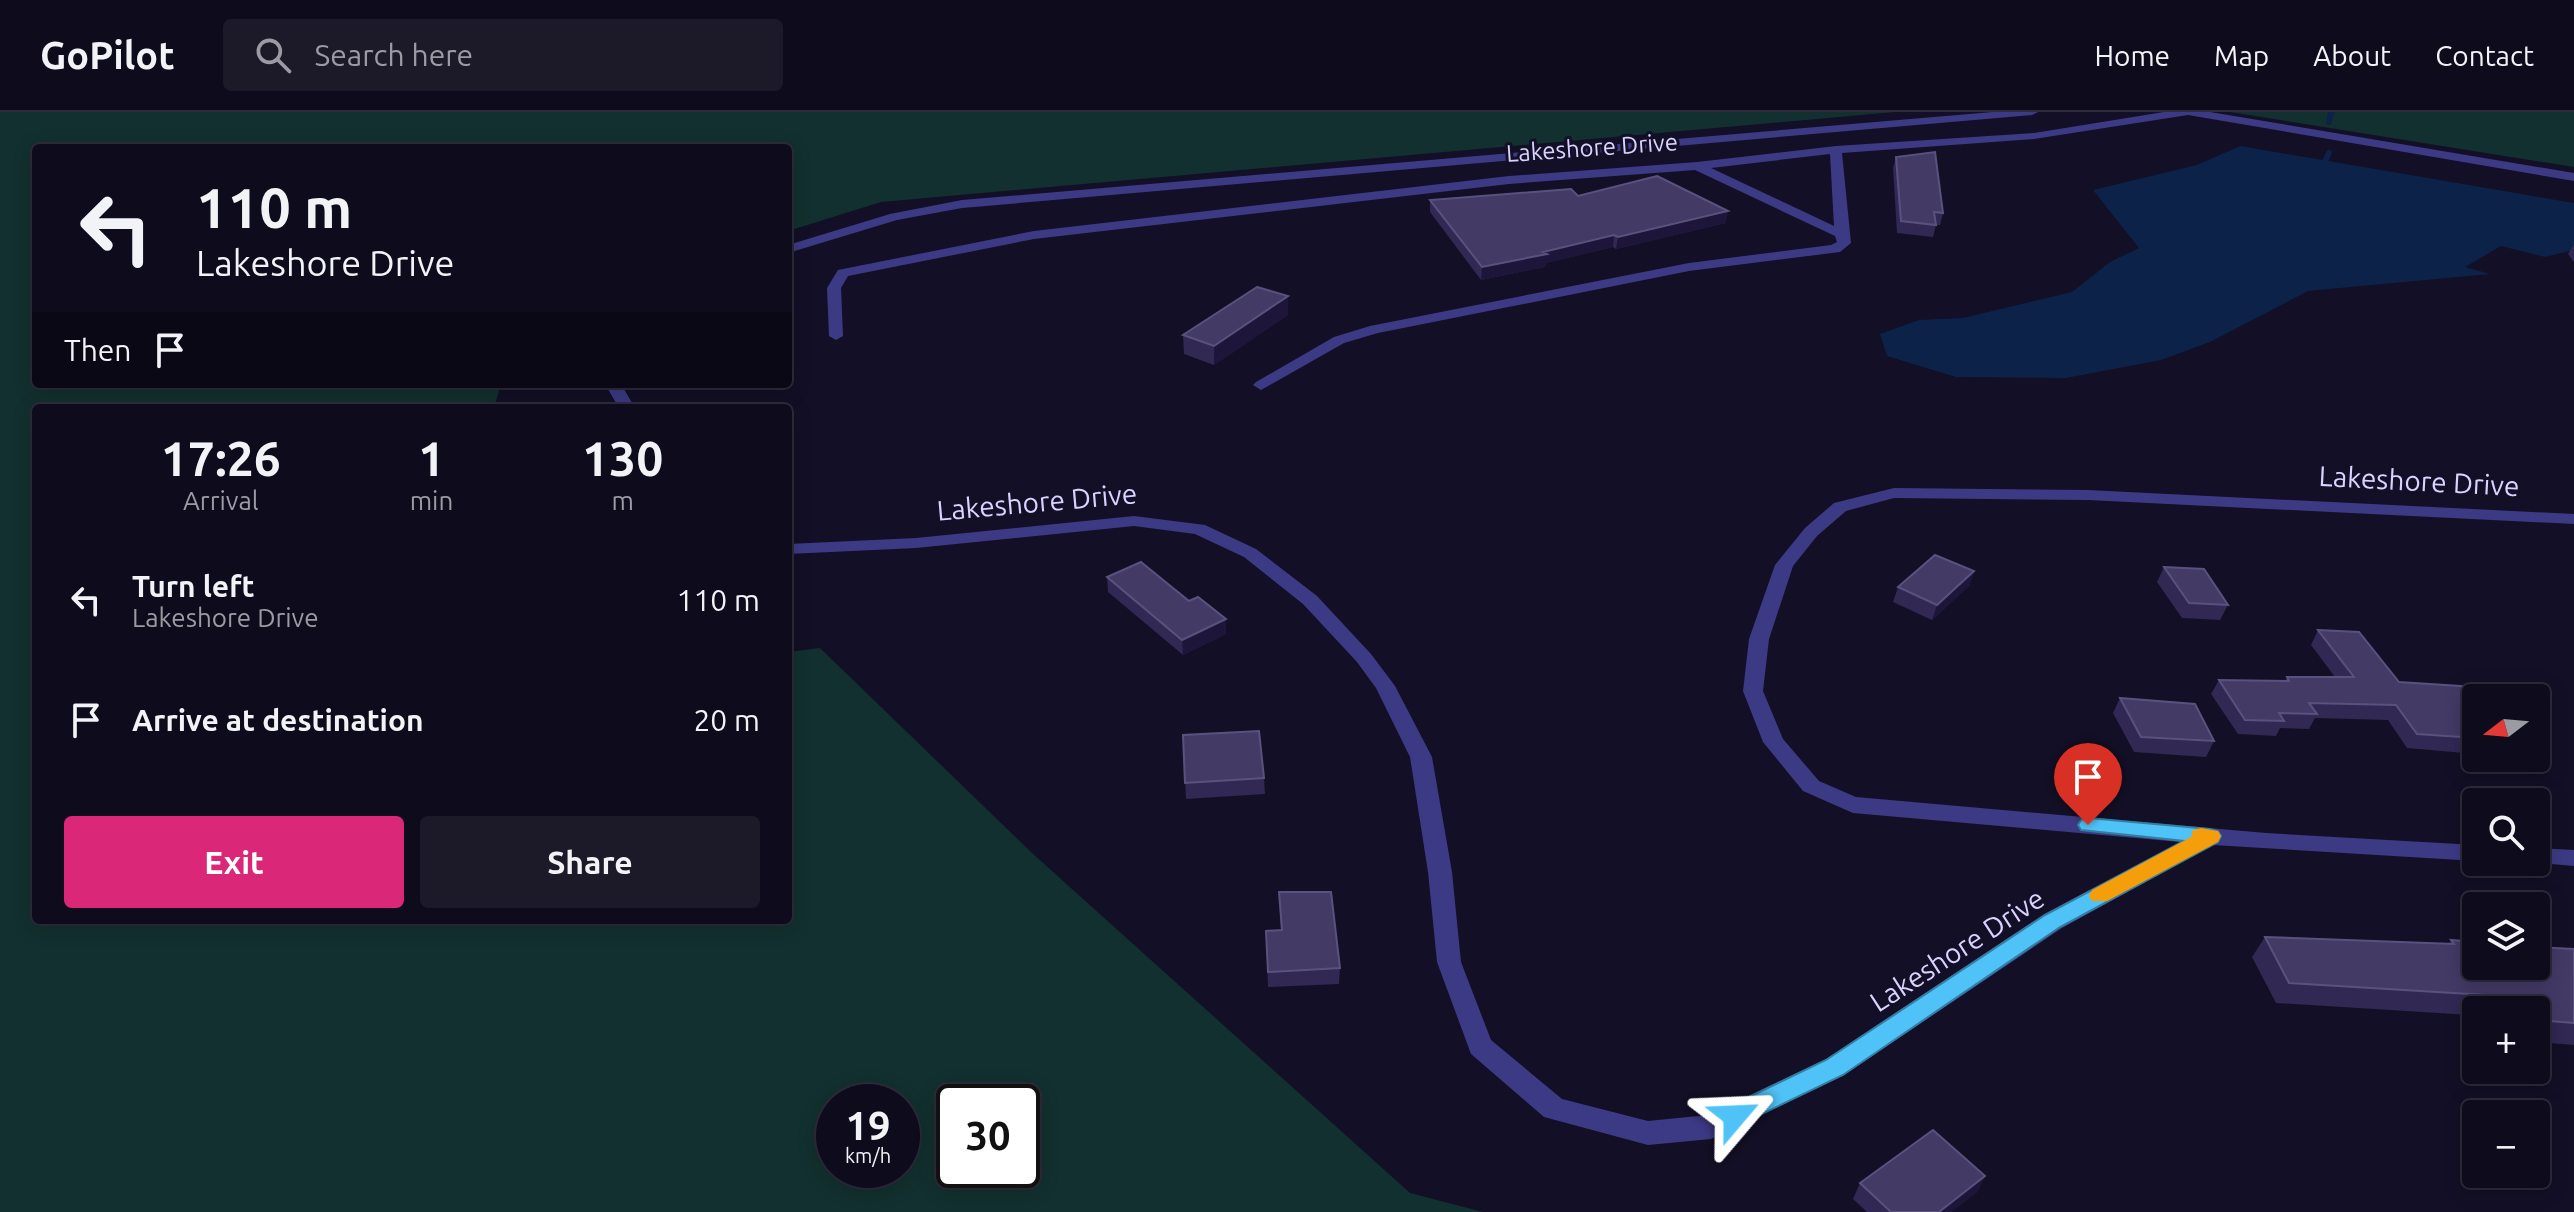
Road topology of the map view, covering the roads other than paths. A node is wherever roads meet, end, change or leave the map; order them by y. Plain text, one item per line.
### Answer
1 (2032, 112) edge
2 (2188, 112) edge
3 (1836, 150) junction
4 (1697, 166) junction
5 (2574, 177) edge
6 (1841, 234) junction
7 (792, 248) edge
8 (836, 336) dead end
9 (1261, 385) dead end
10 (2574, 519) edge
11 (792, 549) edge
12 (2210, 836) junction
13 (2462, 852) edge
14 (2550, 857) edge
15 (2574, 858) edge

1 - 7 street, Lakeshore Drive
2 - 3 street, Lakeshore Drive
2 - 5 street, Lakeshore Drive
3 - 4 street, Lakeshore Drive
3 - 6 street
4 - 6 street, Lakeshore Drive
4 - 8 street, Lakeshore Drive
6 - 9 street
10 - 12 street, Lakeshore Drive
11 - 12 street, Lakeshore Drive
12 - 13 street
14 - 15 street

